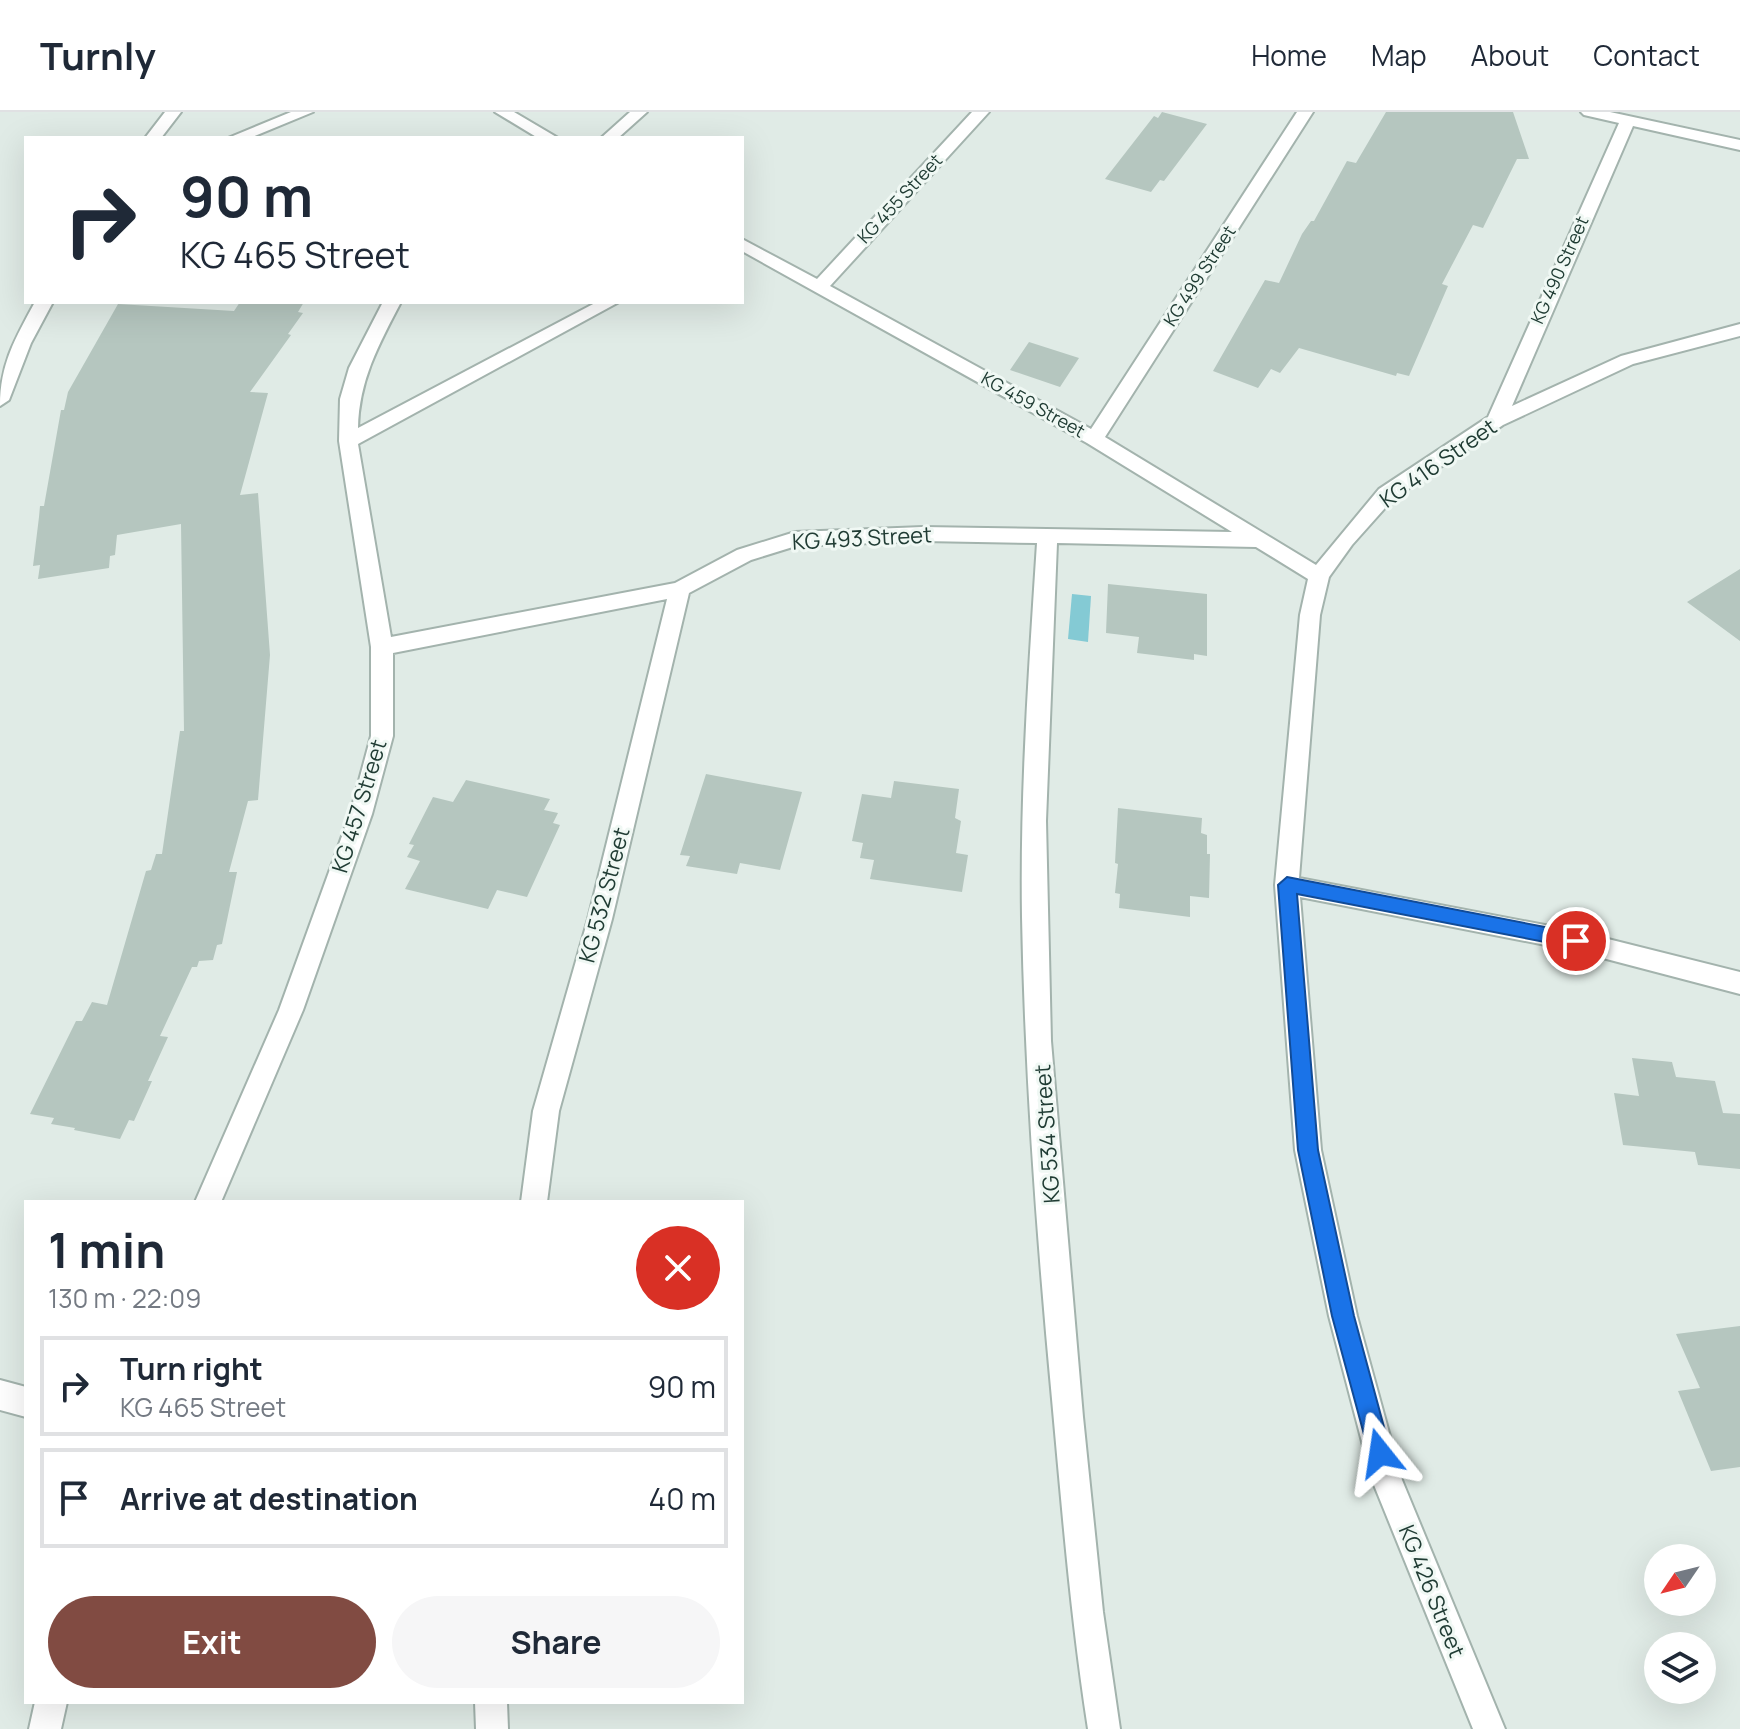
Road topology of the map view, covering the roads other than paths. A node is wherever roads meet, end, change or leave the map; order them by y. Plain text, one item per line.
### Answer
1 (173, 112) edge
2 (305, 112) edge
3 (503, 112) edge
4 (639, 112) edge
5 (981, 112) edge
6 (1305, 112) edge
7 (1589, 112) edge
8 (1628, 121) junction
9 (155, 136) edge
10 (241, 136) edge
11 (546, 136) edge
12 (611, 136) edge
13 (1740, 145) edge
14 (744, 245) edge
15 (819, 287) junction
16 (43, 304) edge
17 (391, 304) edge
18 (606, 304) edge
19 (1740, 330) edge
20 (0, 343) edge
21 (22, 343) junction
22 (0, 400) edge
23 (1496, 421) junction
24 (1094, 439) junction
25 (348, 441) junction
26 (1047, 536) junction
27 (1262, 540) junction
28 (1319, 576) junction
29 (680, 589) junction
30 (382, 647) junction
31 (1287, 885) junction
32 (1740, 983) edge
33 (209, 1200) edge
34 (534, 1200) edge
35 (0, 1395) edge
36 (24, 1401) edge
37 (51, 1704) edge
38 (491, 1704) edge
39 (45, 1729) edge
40 (492, 1729) edge
41 (1104, 1729) edge
42 (1489, 1729) edge

1 - 9 street
2 - 10 street
3 - 11 street
4 - 12 street
5 - 15 street, KG 455 Street
6 - 24 street, KG 499 Street
7 - 8 street
8 - 13 street
8 - 23 street, KG 490 Street
14 - 15 street, KG 459 Street
15 - 24 street, KG 459 Street
16 - 21 street
17 - 25 street, KG 457 Street
18 - 25 street
19 - 23 street, KG 416 Street
20 - 21 street
21 - 22 street
23 - 28 street, KG 416 Street
24 - 27 street, KG 459 Street
25 - 30 street, KG 457 Street
26 - 27 street, KG 493 Street
26 - 29 street, KG 493 Street
26 - 41 street, KG 534 Street
27 - 28 street, KG 459 Street
28 - 31 street, KG 416 Street
29 - 30 street, KG 493 Street
29 - 34 street, KG 532 Street
30 - 33 street, KG 457 Street
31 - 32 street
31 - 42 street, KG 426 Street
35 - 36 street
37 - 39 street
38 - 40 street

